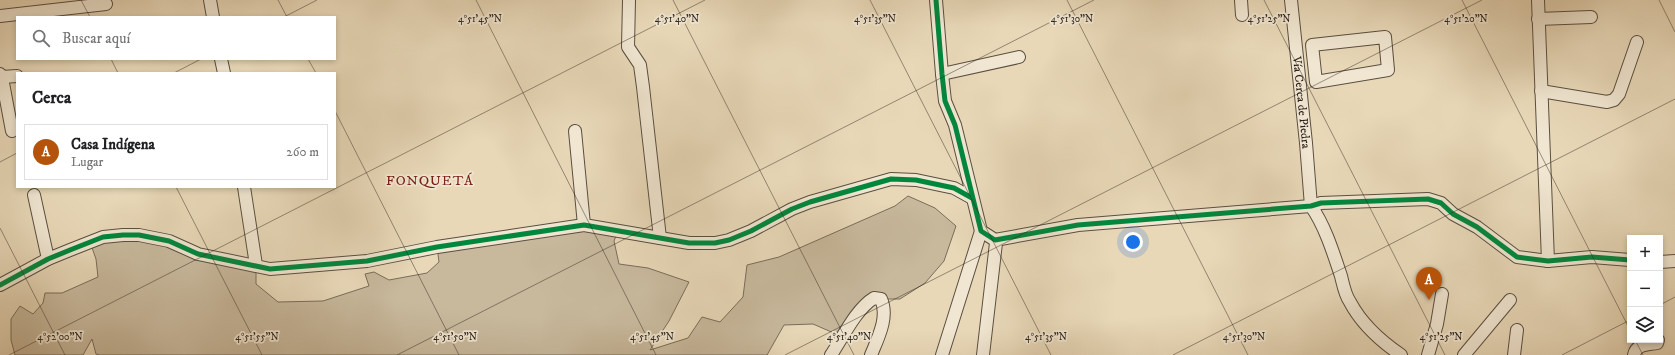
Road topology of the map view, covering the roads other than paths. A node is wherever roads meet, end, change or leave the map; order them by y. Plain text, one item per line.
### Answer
1 (210, 0) edge
2 (629, 0) edge
3 (936, 0) edge
4 (1241, 0) edge
5 (1292, 0) edge
6 (1538, 0) edge
7 (106, 4) dead end
8 (1242, 14) dead end
9 (0, 16) edge
10 (214, 16) edge
11 (1591, 17) dead end
12 (1538, 19) junction
13 (1637, 42) dead end
14 (1019, 58) dead end
15 (221, 60) edge
16 (1314, 64) junction
17 (1298, 66) junction
18 (224, 72) edge
19 (942, 74) junction
20 (1, 75) edge
21 (16, 76) edge
22 (1541, 91) junction
23 (12, 131) dead end
24 (575, 131) dead end
25 (969, 182) junction
26 (244, 188) edge
27 (954, 188) junction
28 (34, 195) dead end
29 (972, 198) junction
30 (1311, 206) junction
31 (584, 225) junction
32 (981, 231) junction
33 (660, 238) junction
34 (995, 240) junction
35 (48, 259) junction
36 (1627, 260) edge
37 (1548, 261) junction
38 (1675, 261) edge
39 (1663, 262) edge
40 (256, 265) junction
41 (0, 285) edge
42 (1442, 294) dead end
43 (1510, 300) dead end
44 (1518, 330) dead end
45 (1657, 343) edge
46 (831, 355) edge
47 (871, 355) edge
48 (942, 355) edge
49 (983, 355) edge
50 (1401, 355) edge
51 (1428, 355) edge
52 (1464, 355) edge
53 (1514, 355) edge
54 (1634, 355) edge

1 - 10 street
2 - 33 street
3 - 19 street
4 - 8 street
5 - 17 street, Vía Cerca de Piedra
6 - 12 street
7 - 9 street
11 - 12 street
12 - 22 street
13 - 22 street
14 - 19 street
15 - 18 street
16 - 16 street
16 - 17 street
17 - 30 street, Vía Cerca de Piedra
19 - 25 street
20 - 21 street
20 - 23 street
22 - 37 street
24 - 31 street
25 - 27 street
25 - 29 street
26 - 40 street
27 - 29 street
27 - 33 street
28 - 35 street
29 - 32 street
30 - 34 street
30 - 37 street
30 - 50 street
31 - 33 street
31 - 40 street
32 - 34 street
32 - 48 street
34 - 49 street
35 - 40 street
35 - 41 street
36 - 37 street
38 - 39 street
42 - 51 street
43 - 52 street
44 - 53 street
45 - 54 street
46 - 47 street

